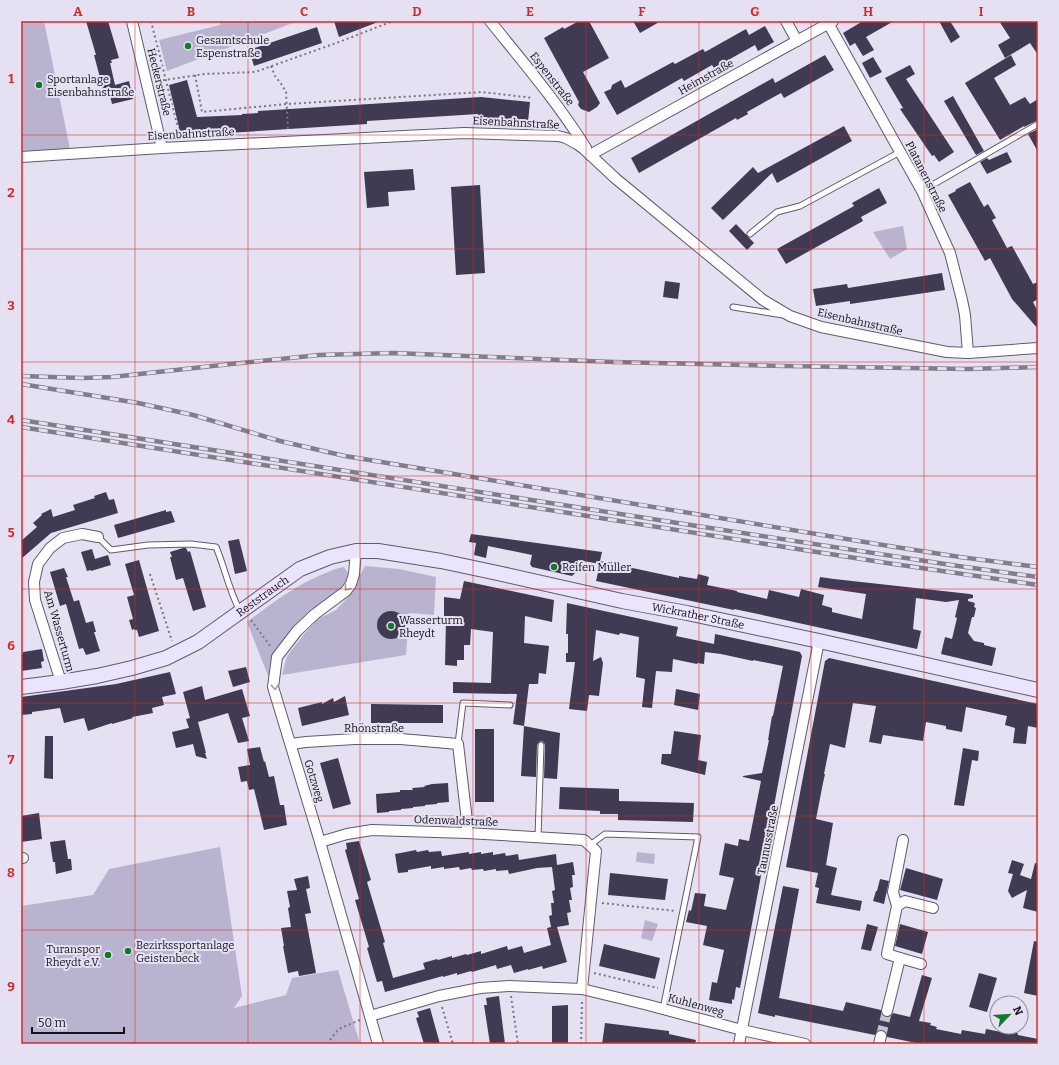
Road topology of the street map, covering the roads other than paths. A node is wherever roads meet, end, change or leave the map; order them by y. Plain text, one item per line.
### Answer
1 (132, 21) edge
2 (490, 21) edge
3 (786, 21) edge
4 (831, 22) edge
5 (797, 41) junction
6 (1038, 124) edge
7 (162, 148) junction
8 (900, 152) junction
9 (590, 155) junction
10 (21, 157) edge
11 (922, 191) junction
12 (750, 234) dead end
13 (734, 307) dead end
14 (790, 316) junction
15 (1038, 348) edge
16 (968, 353) junction
17 (98, 537) joint
18 (356, 551) junction
19 (242, 610) junction
20 (819, 641) junction
21 (61, 682) junction
22 (21, 686) edge
23 (1038, 690) edge
24 (510, 705) dead end
25 (290, 744) junction
26 (458, 744) junction
27 (541, 745) dead end
28 (467, 833) junction
29 (538, 837) junction
30 (903, 840) dead end
31 (320, 842) junction
32 (590, 845) junction
33 (897, 906) junction
34 (933, 908) dead end
35 (900, 958) junction
36 (921, 964) dead end
37 (582, 989) junction
38 (663, 1009) junction
39 (887, 1011) tunnel mouth
40 (370, 1016) junction
41 (742, 1030) junction
42 (378, 1044) edge
43 (739, 1044) edge
44 (805, 1044) edge

1 - 7 street, Heckerstraße
2 - 9 street, Espenstraße
3 - 5 street
4 - 5 street, Heimstraße
4 - 8 street, Platanenstraße
5 - 9 street, Heimstraße
6 - 11 lane
7 - 9 street, Eisenbahnstraße
7 - 10 street, Eisenbahnstraße
8 - 11 street, Platanenstraße
8 - 12 lane
9 - 14 street, Eisenbahnstraße
11 - 16 street, Platanenstraße
13 - 14 lane
14 - 16 street, Eisenbahnstraße
15 - 16 street, Eisenbahnstraße
17 - 19 lane, Am Wasserturm
17 - 21 street, Am Wasserturm
18 - 19 main road, Reststrauch
18 - 20 main road, Wickrather Straße
18 -> 25 street, Gotzweg
19 - 21 main road, Reststrauch
20 - 23 main road, Wickrather Straße
20 - 41 street, Taunusstraße
21 - 22 main road, Reststrauch
24 - 26 lane
25 - 26 street, Rhönstraße
25 - 31 street, Gotzweg
26 - 28 street
27 - 29 lane
28 - 29 street, Odenwaldstraße
28 - 31 street, Odenwaldstraße
29 - 32 street, Odenwaldstraße
30 - 33 street
31 - 40 street, Gotzweg
32 - 37 street
32 - 38 lane
33 - 34 street
33 - 35 street
35 - 36 street
35 - 39 street
37 - 38 street, Kuhlenweg
37 - 40 street, Kuhlenweg
38 - 41 street, Kuhlenweg
40 - 42 street, Gotzweg
41 - 43 street, Taunusstraße
41 - 44 street, Kuhlenweg

